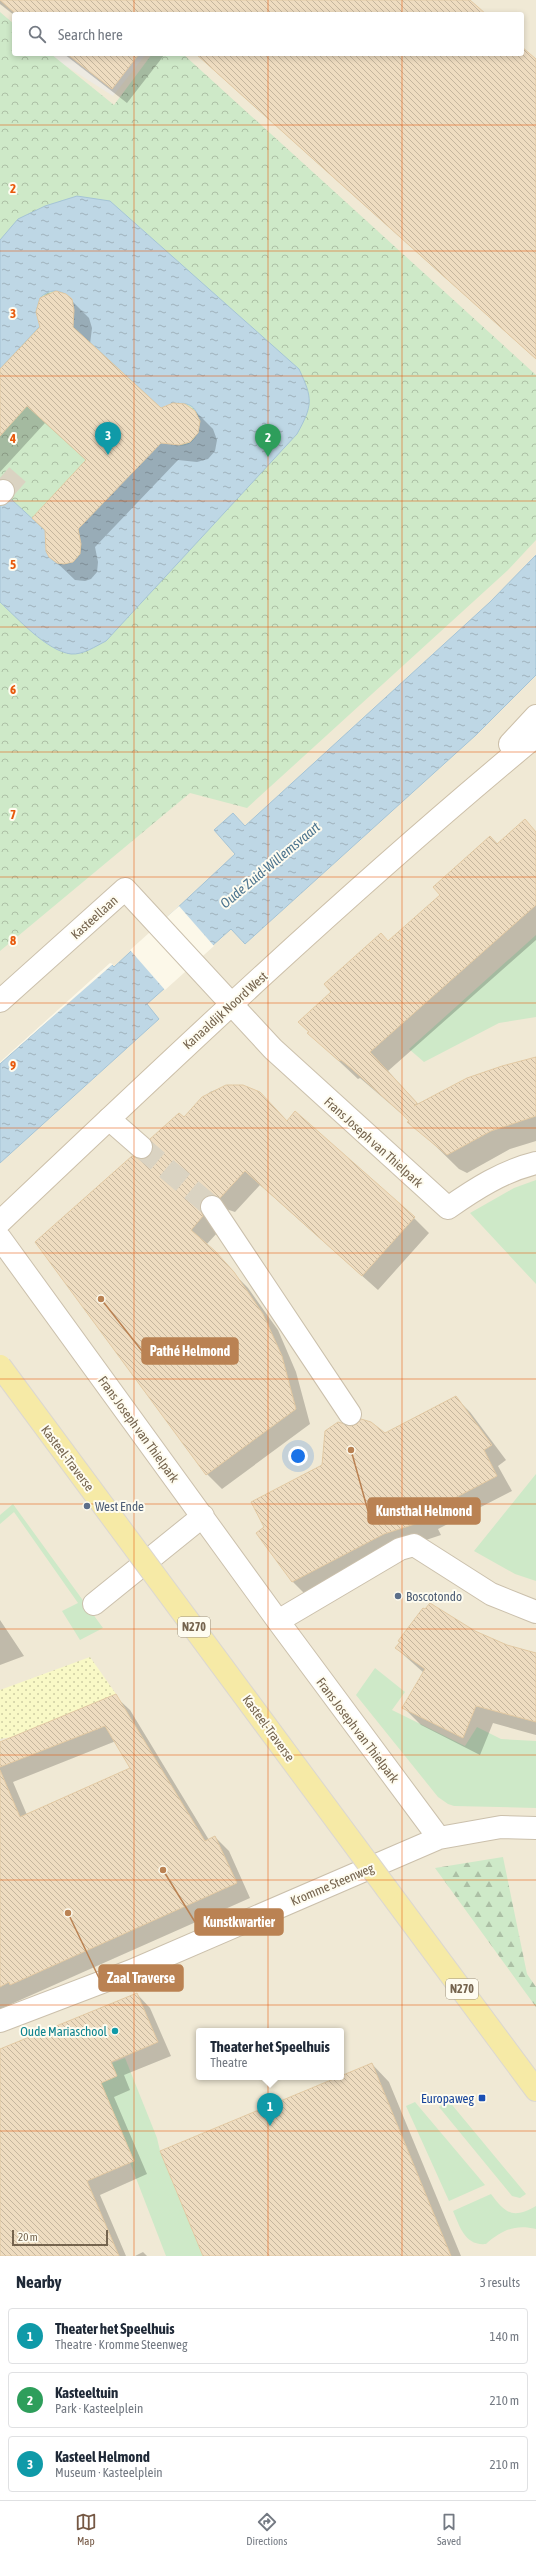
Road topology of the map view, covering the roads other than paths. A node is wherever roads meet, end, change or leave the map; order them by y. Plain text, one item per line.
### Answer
1 (536, 716) edge
2 (536, 736) edge
3 (455, 803) junction
4 (0, 1001) edge
5 (232, 1004) junction
6 (109, 1119) junction
7 (141, 1147) tunnel mouth
8 (536, 1163) edge
9 (212, 1207) tunnel mouth
10 (0, 1222) edge
11 (0, 1238) edge
12 (0, 1366) edge
13 (350, 1414) dead end
14 (203, 1516) junction
15 (94, 1604) dead end
16 (536, 1612) edge
17 (278, 1621) junction
18 (536, 1828) edge
19 (439, 1838) junction
20 (0, 2020) edge
21 (536, 2090) edge

1 - 3 street, Kanaaldijk Noord West
2 - 3 street, Kanaaldijk Noord West
3 - 5 street, Kanaaldijk Noord West
4 - 5 street, Kasteellaan
5 - 6 street, Kanaaldijk Noord West
5 - 8 street, Frans Joseph van Thielpark
6 - 7 street
6 - 10 street, Kanaaldijk Noord West
9 - 13 street
11 - 14 street, Frans Joseph van Thielpark
12 - 21 main road, Kasteel-Traverse / N270, bridge
14 - 15 street
14 - 17 street, Frans Joseph van Thielpark
16 - 17 street
17 - 19 street, Frans Joseph van Thielpark
18 - 19 street, Kromme Steenweg
19 - 20 street, Kromme Steenweg

